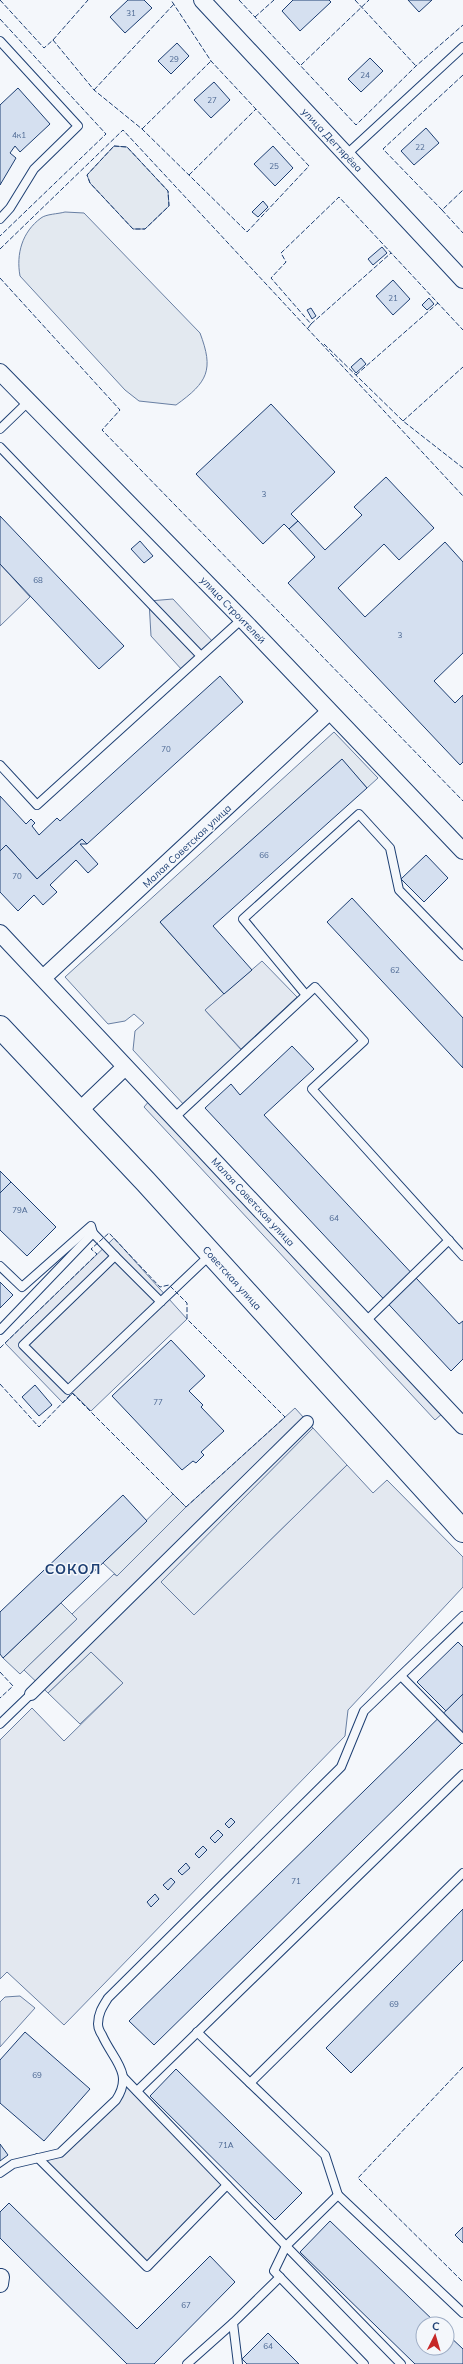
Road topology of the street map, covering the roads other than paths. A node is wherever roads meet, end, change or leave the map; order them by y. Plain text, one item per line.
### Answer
1 (202, 0) edge
2 (0, 41) edge
3 (463, 47) edge
4 (346, 155) junction
5 (0, 219) edge
6 (463, 280) edge
7 (0, 372) edge
8 (28, 401) junction
9 (0, 429) edge
10 (0, 447) edge
11 (242, 619) junction
12 (200, 655) junction
13 (329, 712) junction
14 (0, 765) edge
15 (463, 851) edge
16 (0, 933) edge
17 (463, 956) edge
18 (43, 978) junction
19 (306, 995) junction
20 (0, 1027) edge
21 (125, 1067) junction
22 (79, 1111) junction
23 (174, 1118) junction
24 (93, 1233) junction
25 (449, 1240) junction
26 (210, 1254) junction
27 (115, 1256) junction
28 (463, 1256) edge
29 (0, 1266) edge
30 (161, 1302) junction
31 (365, 1322) junction
32 (0, 1330) edge
33 (307, 1422) dead end
34 (462, 1423) edge
35 (463, 1531) edge
36 (463, 1616) edge
37 (401, 1676) junction
38 (32, 1694) joint
39 (0, 1724) edge
40 (463, 1739) edge
41 (463, 1774) edge
42 (463, 1873) edge
43 (197, 2032) junction
44 (124, 2078) junction
45 (250, 2083) junction
46 (137, 2091) junction
47 (38, 2158) junction
48 (0, 2173) edge
49 (227, 2185) junction
50 (338, 2195) junction
51 (286, 2246) junction
52 (280, 2277) junction
53 (463, 2313) edge
54 (233, 2323) junction
55 (187, 2364) edge
56 (238, 2364) edge
57 (364, 2364) edge
58 (401, 2364) edge

1 - 4 street, улица Дегтярёва
2 - 5 lane
3 - 4 lane
4 - 6 street, улица Дегтярёва
7 - 8 street, улица Строителей
8 - 9 lane
8 - 11 street, улица Строителей
10 - 12 lane
11 - 12 lane
11 - 13 street, улица Строителей
12 - 14 lane
13 - 15 street, улица Строителей
13 - 18 street, Малая Советская улица
16 - 18 street, Малая Советская улица
17 - 19 lane
18 - 21 street, Малая Советская улица
19 - 23 lane
19 - 25 lane
20 - 22 main road, Советская улица
21 - 22 street
21 - 23 street, Малая Советская улица
22 - 26 main road, Советская улица
23 - 31 street, Малая Советская улица
24 - 27 lane
24 - 29 lane
24 - 32 lane
25 - 28 lane
25 - 31 lane
26 - 30 lane
26 - 35 main road, Советская улица
27 - 30 lane
27 - 30 lane
31 - 34 street, Малая Советская улица
33 - 38 street
36 - 37 lane
37 - 40 lane
37 - 44 lane
38 - 39 lane
41 - 43 lane
42 - 45 lane
43 - 45 lane
43 - 46 lane
44 - 46 lane
44 - 47 lane
45 - 50 lane
46 - 49 lane
47 - 48 lane
47 - 49 lane
49 - 51 lane
50 - 51 lane
50 - 53 lane
51 - 52 lane
51 - 58 lane
52 - 54 lane
52 - 57 lane
54 - 55 lane
54 - 56 lane

